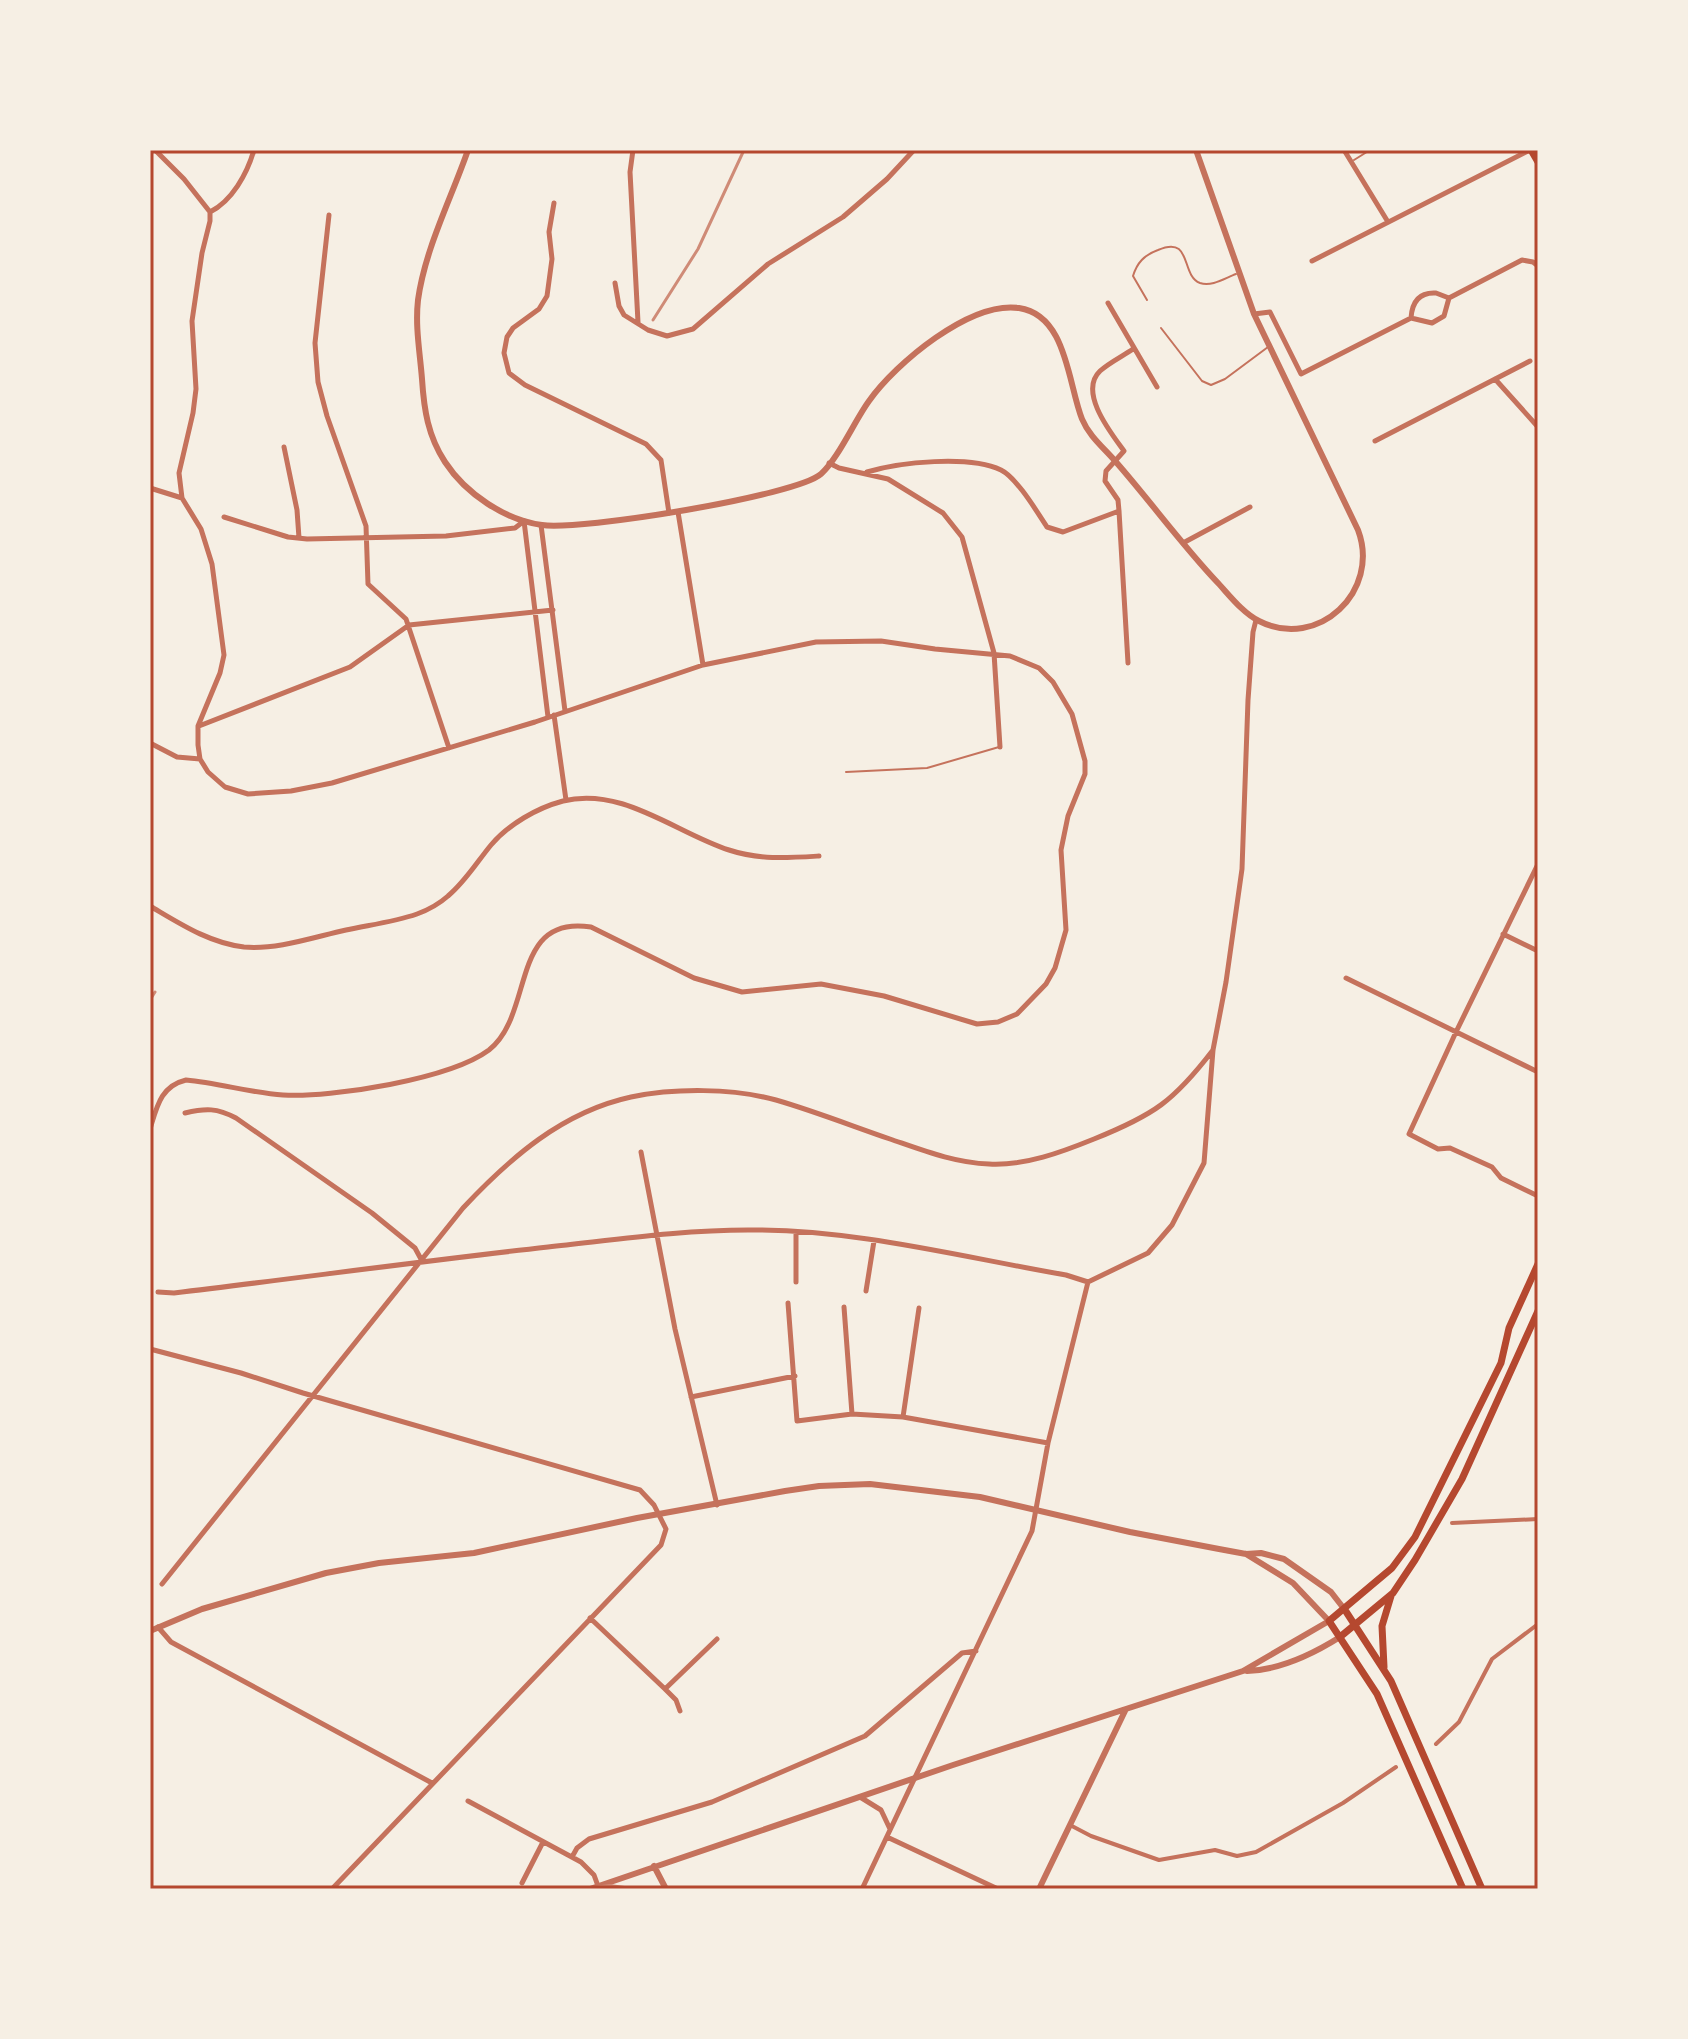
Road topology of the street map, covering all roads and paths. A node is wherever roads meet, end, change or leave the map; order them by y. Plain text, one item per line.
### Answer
1 (155, 150) edge
2 (254, 150) edge
3 (468, 150) edge
4 (633, 150) edge
5 (914, 150) edge
6 (1196, 150) edge
7 (1344, 150) edge
8 (1370, 150) edge
9 (1531, 150) edge
10 (1353, 162) junction
11 (1538, 162) edge
12 (554, 203) dead end
13 (210, 212) junction
14 (329, 215) dead end
15 (1388, 222) junction
16 (1312, 261) dead end
17 (1538, 266) edge
18 (1238, 273) junction
19 (615, 283) dead end
20 (1449, 298) junction
21 (1147, 300) dead end
22 (1108, 303) dead end
23 (1254, 314) junction
24 (1411, 318) junction
25 (638, 323) junction
26 (1161, 328) dead end
27 (1269, 346) junction
28 (1133, 349) junction
29 (1530, 361) dead end
30 (1495, 379) junction
31 (1157, 387) dead end
32 (1538, 427) edge
33 (1375, 441) dead end
34 (284, 447) dead end
35 (1117, 462) junction
36 (829, 463) junction
37 (866, 473) junction
38 (150, 488) edge
39 (182, 498) junction
40 (1250, 507) dead end
41 (1119, 511) junction
42 (678, 512) junction
43 (669, 513) junction
44 (224, 517) dead end
45 (524, 521) junction
46 (541, 525) junction
47 (367, 537) junction
48 (299, 538) junction
49 (1182, 544) junction
50 (553, 610) junction
51 (535, 611) junction
52 (1256, 620) junction
53 (409, 625) junction
54 (994, 653) junction
55 (1128, 663) dead end
56 (703, 665) junction
57 (565, 711) junction
58 (551, 716) junction
59 (198, 726) junction
60 (150, 743) edge
61 (1000, 747) joint
62 (449, 748) junction
63 (200, 759) junction
64 (846, 772) dead end
65 (566, 800) junction
66 (819, 856) dead end
67 (1538, 864) edge
68 (150, 906) edge
69 (1503, 934) junction
70 (1538, 951) edge
71 (1346, 978) dead end
72 (1456, 1032) junction
73 (1213, 1050) junction
74 (1538, 1072) edge
75 (185, 1113) dead end
76 (150, 1129) edge
77 (641, 1152) dead end
78 (1538, 1196) edge
79 (796, 1232) junction
80 (659, 1235) junction
81 (874, 1241) junction
82 (422, 1261) junction
83 (1538, 1264) edge
84 (796, 1282) dead end
85 (1088, 1282) junction
86 (866, 1291) dead end
87 (158, 1292) dead end
88 (788, 1303) dead end
89 (844, 1307) dead end
90 (919, 1308) dead end
91 (1538, 1311) edge
92 (150, 1349) edge
93 (795, 1376) junction
94 (314, 1396) junction
95 (691, 1397) junction
96 (852, 1414) junction
97 (903, 1417) junction
98 (1048, 1443) junction
99 (717, 1505) junction
100 (1037, 1512) junction
101 (659, 1514) junction
102 (1538, 1519) edge
103 (1452, 1523) dead end
104 (1246, 1554) junction
105 (162, 1584) dead end
106 (1393, 1593) junction
107 (1345, 1610) junction
108 (590, 1618) junction
109 (1329, 1621) junction
110 (1538, 1624) edge
111 (1356, 1625) junction
112 (158, 1627) junction
113 (150, 1631) edge
114 (1340, 1637) junction
115 (717, 1639) dead end
116 (976, 1651) junction
117 (1384, 1669) junction
118 (1243, 1671) junction
119 (665, 1689) junction
120 (1404, 1708) junction
121 (680, 1711) dead end
122 (1125, 1711) junction
123 (1388, 1717) junction
124 (1436, 1744) dead end
125 (1396, 1767) dead end
126 (915, 1778) junction
127 (432, 1783) junction
128 (859, 1797) junction
129 (468, 1801) dead end
130 (1070, 1825) junction
131 (891, 1830) junction
132 (887, 1837) junction
133 (543, 1842) junction
134 (572, 1857) junction
135 (654, 1866) junction
136 (522, 1883) dead end
137 (598, 1886) junction
138 (612, 1886) edge
139 (332, 1889) edge
140 (590, 1889) edge
141 (666, 1889) edge
142 (862, 1889) edge
143 (998, 1889) edge
144 (1039, 1889) edge
145 (1463, 1889) edge
146 (1482, 1889) edge

1 - 13 street
2 - 13 street
3 - 45 street
4 - 25 street
5 - 25 street
6 - 18 street
7 - 10 street
8 - 10 lane
9 - 11 main road
9 - 15 street
10 - 15 street
12 - 43 street
13 - 39 street
14 - 47 street
15 - 16 street
17 - 20 street
18 - 21 lane
18 - 23 street
19 - 25 street
20 - 24 street
20 - 24 street
22 - 28 street
23 - 24 street
23 - 27 street
26 - 27 lane
27 - 52 street
28 - 31 street
28 - 35 street
29 - 30 street
30 - 32 street
30 - 33 street
34 - 48 street
35 - 36 street
35 - 41 street
35 - 49 street
36 - 37 street
36 - 42 street
37 - 41 street
37 - 54 street
38 - 39 street
39 - 59 street
40 - 49 street
41 - 55 street
42 - 43 street
42 - 56 street
43 - 46 street
44 - 48 street
45 - 46 street
45 - 47 street
45 - 51 street
46 - 50 street
47 - 48 street
47 - 53 street
49 - 52 street
50 - 51 street
50 - 57 street
51 - 53 street
51 - 58 street
52 - 73 street
53 - 59 street
53 - 62 street
54 - 56 street
54 - 61 street
54 - 76 street
56 - 57 street
57 - 58 street
58 - 62 street
58 - 65 street
59 - 63 street
60 - 63 street
61 - 64 lane
62 - 63 street
65 - 66 street
65 - 68 street
67 - 69 street
69 - 70 street
69 - 72 street
71 - 72 street
72 - 74 street
72 - 78 street
73 - 82 street
73 - 85 street
75 - 82 street
77 - 80 street
79 - 80 street
79 - 81 street
79 - 84 street
80 - 82 street
80 - 95 street
81 - 85 street
81 - 86 street
82 - 87 street
82 - 94 street
83 - 107 main road
85 - 98 street
88 - 93 street
89 - 96 street
90 - 97 street
91 - 106 main road
92 - 94 street
93 - 95 street
93 - 96 street
94 - 101 street
94 - 105 street
95 - 99 street
96 - 97 street
97 - 98 street
98 - 100 street
99 - 100 street
99 - 101 street
100 - 104 street
100 - 116 street
101 - 108 street
101 - 112 street
102 - 103 street
104 - 107 street
104 - 109 street
106 - 111 main road
106 - 117 main road
107 - 109 main road
107 - 111 main road
108 - 119 street
108 - 127 street
109 - 114 main road
109 - 118 street
110 - 124 street
111 - 114 main road
111 - 117 main road
112 - 113 street
112 - 127 street
114 - 118 street
114 - 123 main road
115 - 119 street
116 - 126 street
116 - 134 street
117 - 120 main road
118 - 122 street
119 - 121 street
120 - 123 main road
120 - 146 main road
122 - 126 street
122 - 130 street
123 - 145 main road
125 - 130 street
126 - 128 street
126 - 131 street
127 - 139 street
128 - 131 street
128 - 135 street
129 - 133 street
130 - 144 street
131 - 132 street
132 - 142 street
132 - 143 street
133 - 134 street
133 - 136 street
134 - 137 street
135 - 138 street
135 - 141 street
137 - 138 street
137 - 140 street

